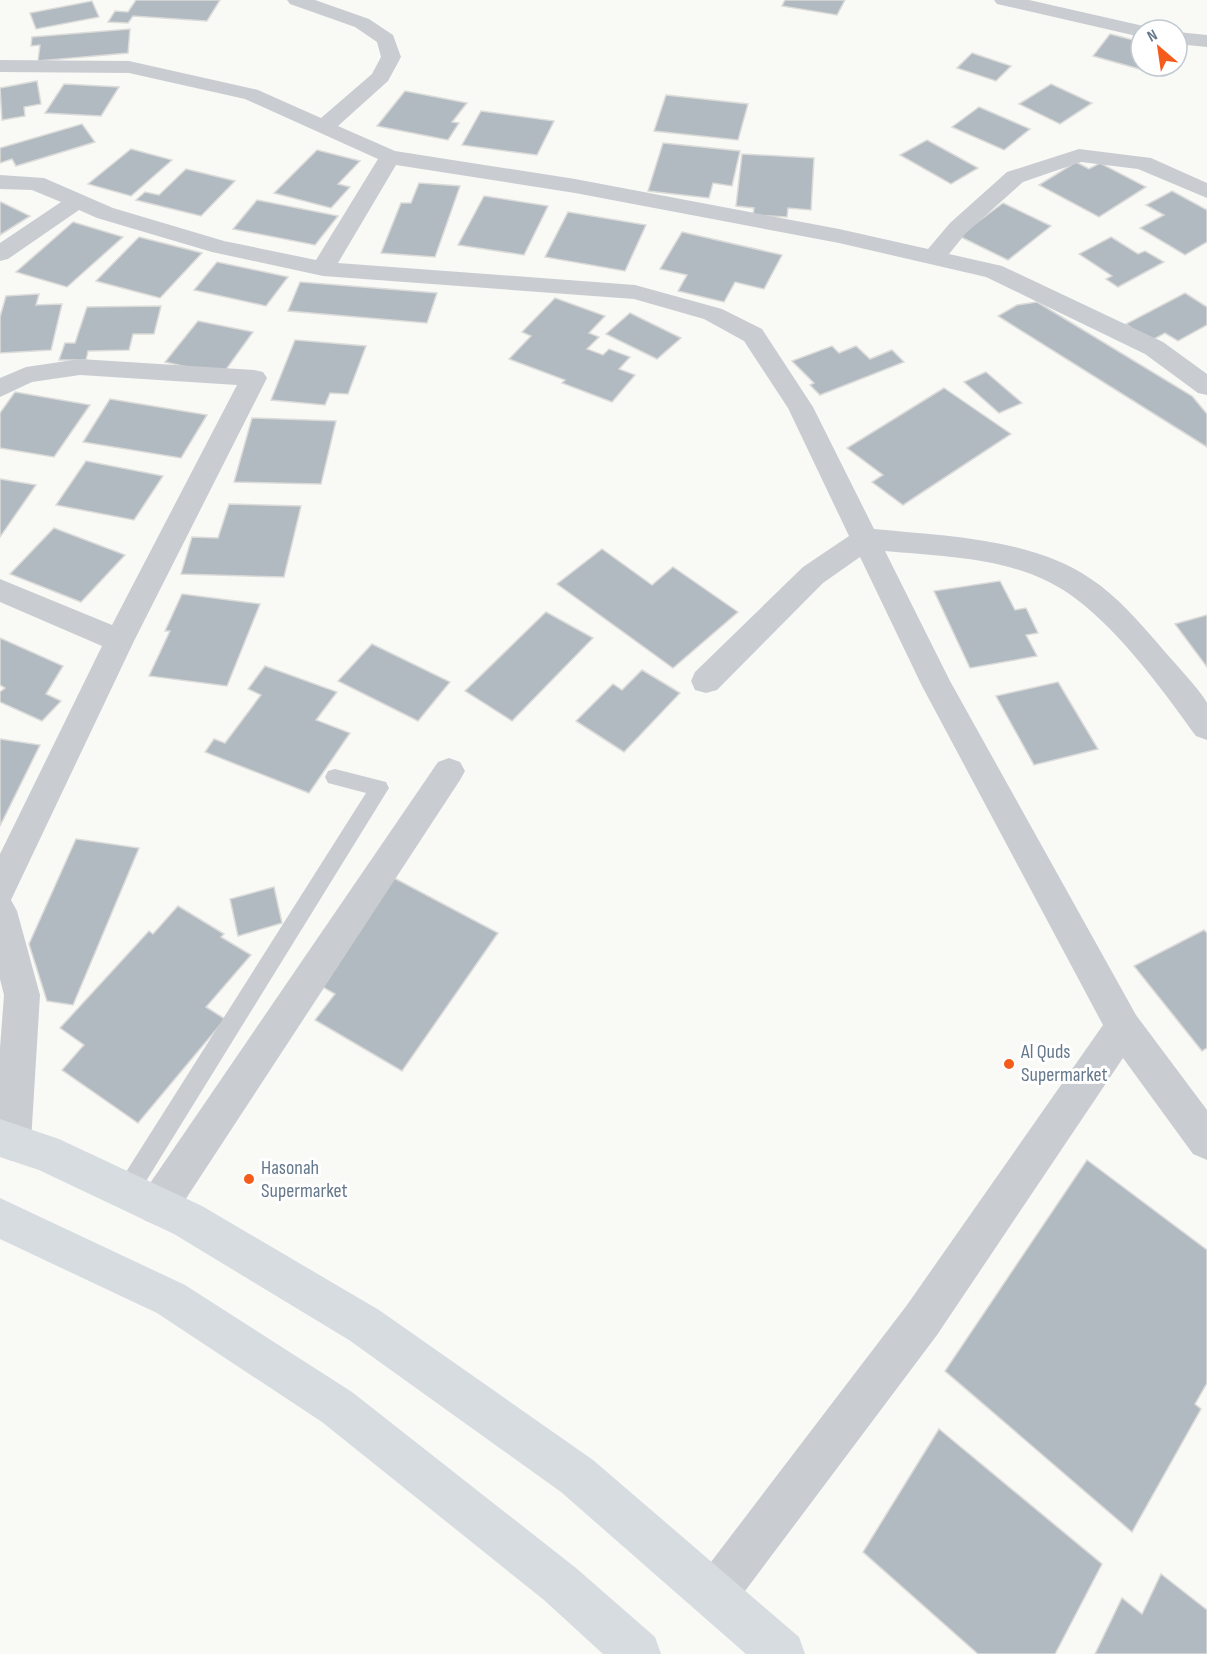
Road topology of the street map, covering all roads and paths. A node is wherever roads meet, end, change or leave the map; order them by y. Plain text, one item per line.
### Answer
1 (297, 0) edge
2 (1004, 0) edge
3 (1129, 28) edge
4 (1189, 39) edge
5 (1207, 41) edge
6 (0, 66) edge
7 (325, 126) junction
8 (390, 157) junction
9 (0, 182) edge
10 (1207, 191) edge
11 (77, 201) junction
12 (0, 254) edge
13 (934, 257) junction
14 (323, 269) junction
15 (1207, 387) edge
16 (0, 388) edge
17 (866, 539) junction
18 (0, 590) edge
19 (119, 641) junction
20 (706, 681) dead end
21 (1207, 727) edge
22 (449, 771) dead end
23 (335, 777) dead end
24 (0, 889) edge
25 (0, 911) edge
26 (1123, 1027) junction
27 (6, 1140) edge
28 (1207, 1141) edge
29 (142, 1198) junction
30 (0, 1218) edge
31 (714, 1595) junction
32 (638, 1654) edge
33 (782, 1654) edge

1 - 7 street
2 - 3 street
4 - 5 street
6 - 7 street
7 - 8 street
8 - 13 street
8 - 14 street
9 - 11 street
10 - 13 street
11 - 12 street
11 - 14 street
13 - 15 street
14 - 17 street
16 - 19 street
17 - 20 street
17 - 21 street
17 - 26 street
18 - 19 street
19 - 24 street
22 - 29 street
23 - 29 lane
25 - 27 street
26 - 28 street
26 - 31 street
27 - 29 main road
29 - 31 main road
30 - 32 main road
31 - 33 main road

